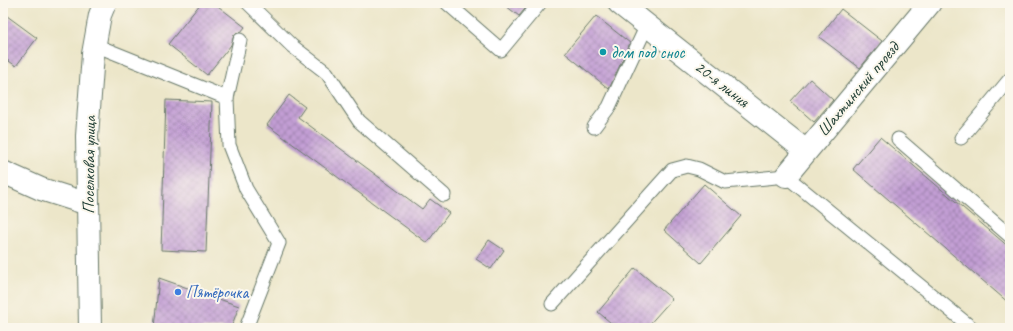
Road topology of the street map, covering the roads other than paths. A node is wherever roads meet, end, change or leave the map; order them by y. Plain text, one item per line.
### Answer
1 (105, 3) edge
2 (248, 3) edge
3 (447, 3) edge
4 (540, 3) edge
5 (619, 3) edge
6 (930, 3) edge
7 (647, 25) junction
8 (240, 40) dead end
9 (95, 45) junction
10 (1010, 79) edge
11 (227, 98) junction
12 (594, 126) dead end
13 (960, 138) dead end
14 (898, 139) dead end
15 (806, 151) junction
16 (3, 172) edge
17 (786, 176) junction
18 (444, 195) dead end
19 (88, 204) junction
20 (1010, 236) edge
21 (552, 304) dead end
22 (249, 327) edge
23 (90, 328) edge
24 (972, 328) edge

1 - 9 street, Поселковая улица
2 - 18 lane
3 - 4 lane
5 - 7 street, 20-я линия
6 - 15 street, Шахтинский проезд
7 - 12 lane
7 - 15 street, 20-я линия
8 - 11 lane
9 - 11 lane
9 - 19 street, Поселковая улица
10 - 13 lane
11 - 22 lane
14 - 20 lane
15 - 17 street, Шахтинский проезд
16 - 19 street
17 - 21 lane
17 - 24 lane
19 - 23 street, Поселковая улица

